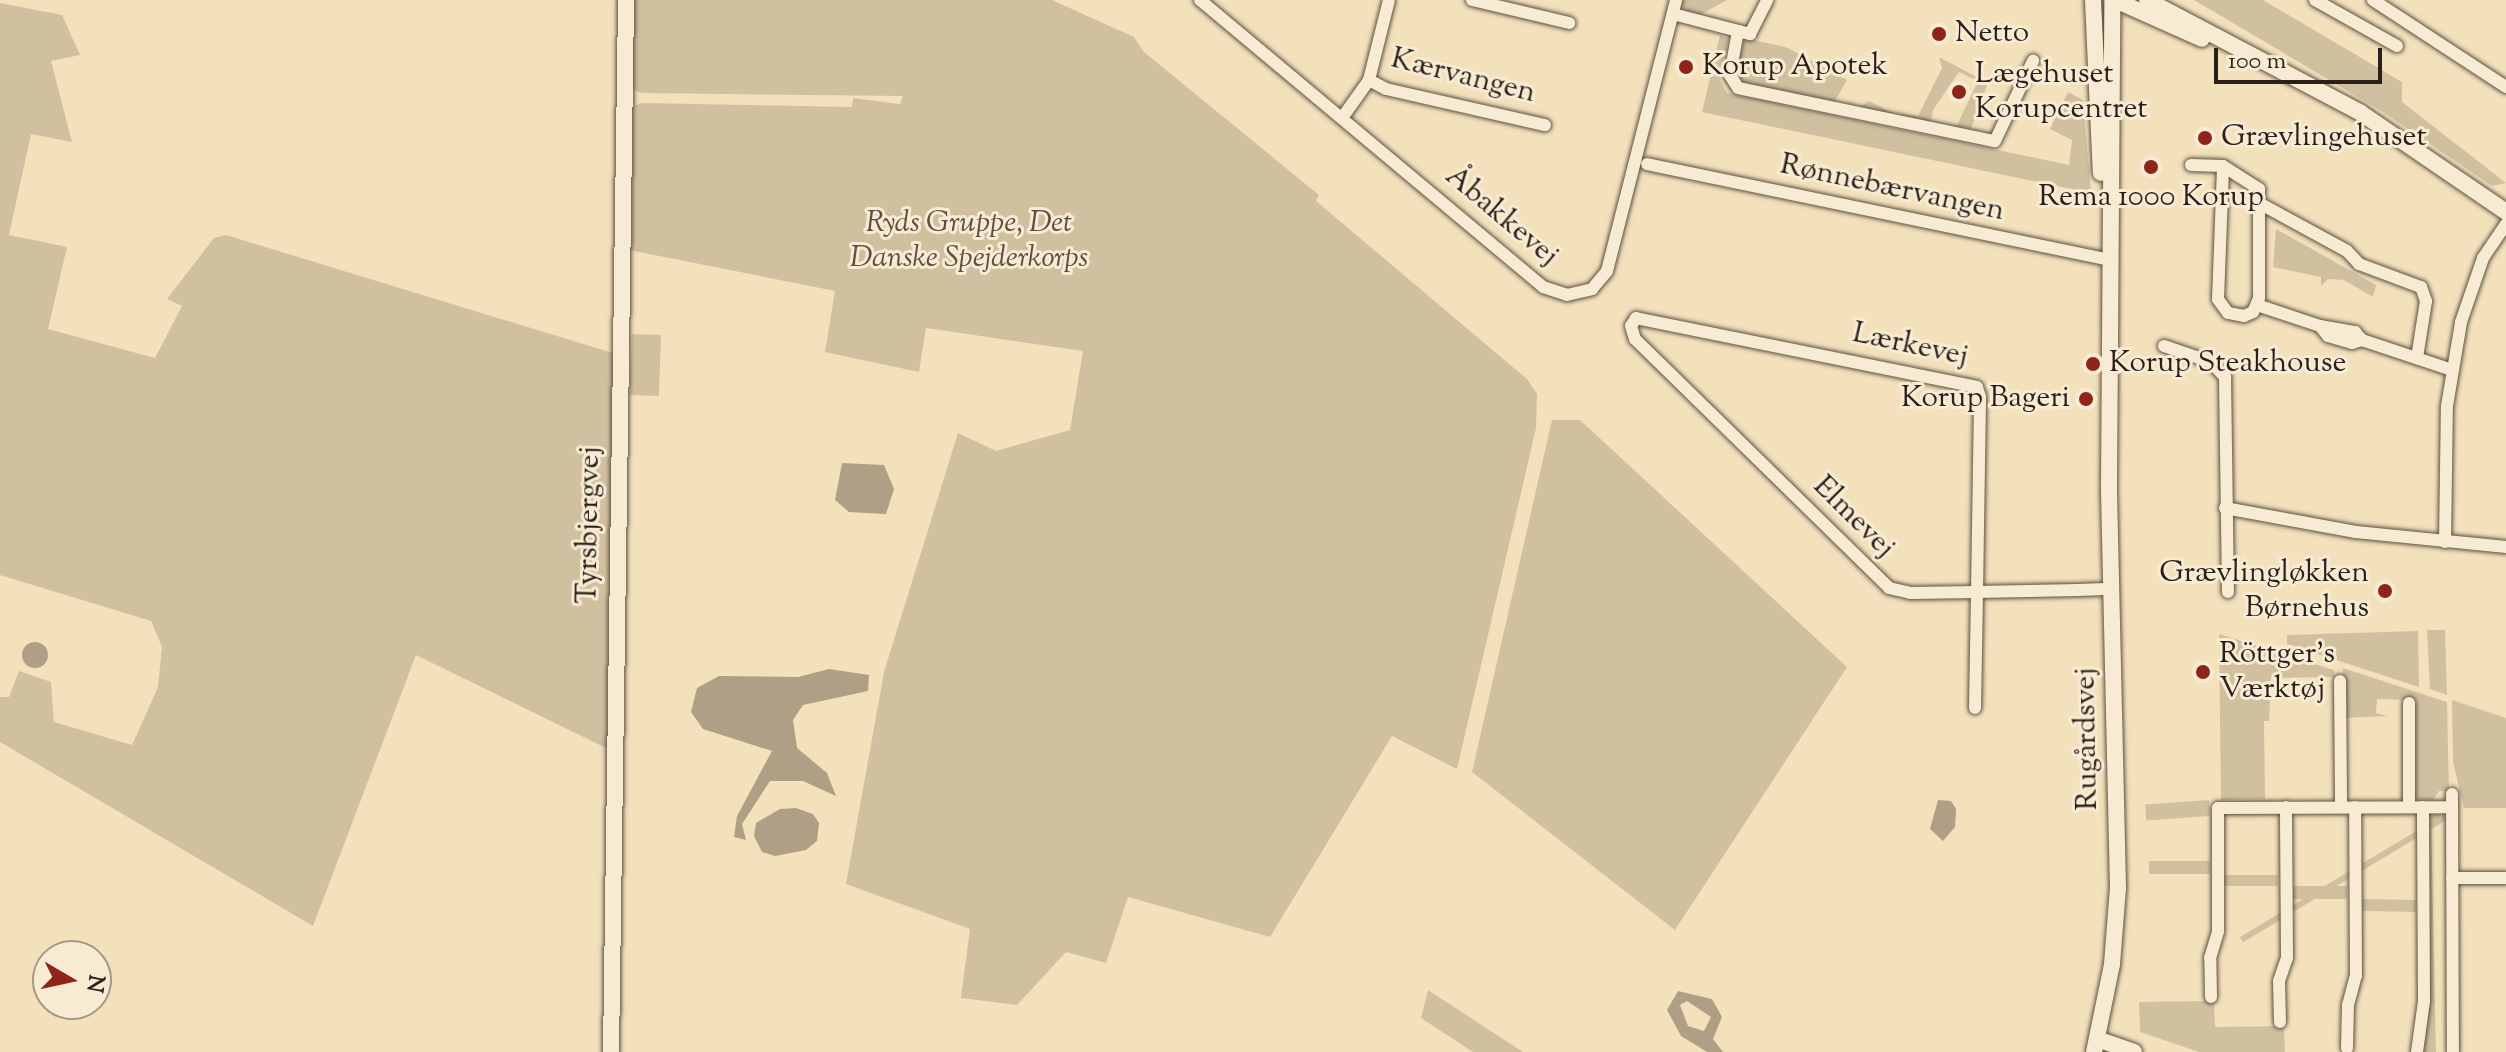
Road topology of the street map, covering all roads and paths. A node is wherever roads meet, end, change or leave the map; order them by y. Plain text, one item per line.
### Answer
1 (626, 0) edge
2 (1200, 0) edge
3 (1389, 0) edge
4 (1472, 0) edge
5 (1676, 0) edge
6 (1767, 0) edge
7 (2093, 0) edge
8 (2105, 0) edge
9 (2113, 0) edge
10 (2315, 0) edge
11 (2373, 0) edge
12 (2143, 6) edge
13 (2390, 9) junction
14 (1673, 14) junction
15 (1569, 23) dead end
16 (1738, 31) junction
17 (2375, 33) junction
18 (2397, 46) dead end
19 (2033, 61) dead end
20 (1369, 80) junction
21 (2506, 87) edge
22 (2111, 89) junction
23 (1342, 118) junction
24 (1545, 125) dead end
25 (2111, 143) junction
26 (1665, 152) dead end
27 (1647, 164) dead end
28 (2191, 165) dead end
29 (2223, 166) junction
30 (1661, 167) junction
31 (2259, 203) junction
32 (2506, 212) edge
33 (2506, 224) edge
34 (2107, 260) junction
35 (2257, 305) junction
36 (1632, 321) joint
37 (2164, 346) dead end
38 (2417, 358) junction
39 (2452, 370) junction
40 (2225, 508) junction
41 (2445, 542) junction
42 (2506, 547) edge
43 (2112, 589) junction
44 (1977, 592) junction
45 (2228, 592) dead end
46 (2340, 681) dead end
47 (2409, 703) dead end
48 (1975, 708) dead end
49 (2286, 807) junction
50 (2341, 807) junction
51 (2355, 807) junction
52 (2409, 807) junction
53 (2423, 807) junction
54 (2452, 878) junction
55 (2506, 878) edge
56 (2211, 997) dead end
57 (2280, 1022) dead end
58 (2095, 1046) edge
59 (2347, 1048) dead end
60 (611, 1052) edge
61 (2134, 1052) edge
62 (2417, 1052) edge
63 (2453, 1052) edge

1 - 60 main road, Tyrsbjergvej
2 - 23 street, Åbakkevej
3 - 20 street
4 - 15 street
5 - 14 street, Åbakkevej
6 - 16 street
7 - 34 main road, Rugårdsvej
8 - 25 main road
9 - 12 main road
9 - 22 main road, Rugårdsvej
10 - 17 street
11 - 13 street
12 - 22 main road
12 - 32 main road
13 - 17 street
13 - 21 street
14 - 16 street
14 - 23 street, Åbakkevej
16 - 19 street
17 - 18 street
20 - 23 street
20 - 24 street, Kærvangen
22 - 25 main road, Rugårdsvej
25 - 34 main road, Rugårdsvej
26 - 30 street
27 - 30 street, Rønnebærvangen
28 - 29 street
29 - 31 street
29 - 35 street
30 - 34 street, Rønnebærvangen
31 - 35 street
31 - 38 street
33 - 39 street
34 - 43 main road, Rugårdsvej
35 - 38 street
36 - 44 street, Elmevej
36 - 44 street, Lærkevej
37 - 40 street
38 - 39 street
39 - 41 street
40 - 41 street
40 - 45 street
41 - 42 street
43 - 44 street, Elmevej
43 - 58 main road, Rugårdsvej
44 - 48 street
46 - 50 street
47 - 52 street
49 - 50 street
49 - 56 street
49 - 57 street
50 - 51 street
51 - 52 street
51 - 59 street
52 - 53 street
53 - 54 street
53 - 62 street
54 - 55 street
54 - 63 street
58 - 61 main road

